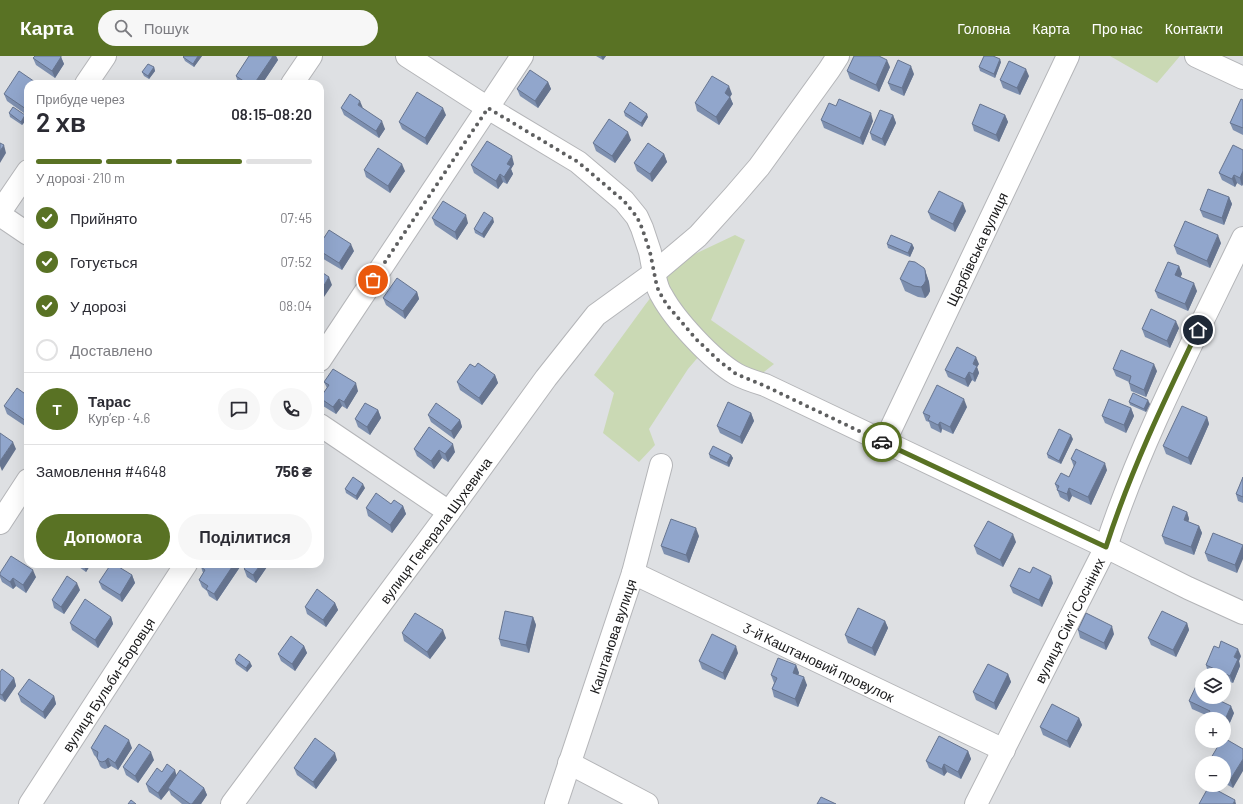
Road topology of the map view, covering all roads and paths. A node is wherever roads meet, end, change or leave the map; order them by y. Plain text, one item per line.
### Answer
1 (105, 56) edge
2 (311, 56) edge
3 (407, 56) edge
4 (522, 56) edge
5 (838, 56) edge
6 (1068, 56) edge
7 (1196, 56) edge
8 (1243, 78) edge
9 (89, 80) edge
10 (295, 80) edge
11 (488, 108) junction
12 (24, 177) edge
13 (0, 214) edge
14 (24, 231) edge
15 (1243, 238) edge
16 (654, 273) junction
17 (324, 354) edge
18 (324, 428) edge
19 (884, 443) junction
20 (661, 465) dead end
21 (24, 486) edge
22 (449, 512) junction
23 (0, 523) edge
24 (1106, 547) junction
25 (183, 568) edge
26 (633, 573) junction
27 (1243, 613) edge
28 (1004, 750) junction
29 (570, 763) junction
30 (30, 804) edge
31 (232, 804) edge
32 (556, 804) edge
33 (648, 804) edge
34 (976, 804) edge

1 - 9 street
2 - 10 street
3 - 11 street
4 - 11 street
5 - 16 street, вулиця Генерала Шухевича
6 - 19 street, Щербівська вулиця
7 - 8 street
11 - 16 street
11 - 17 street
12 - 13 street
13 - 14 street
15 - 24 street
16 - 19 street
16 - 22 street, вулиця Генерала Шухевича
18 - 22 street
19 - 24 street, вулиця Сім’ї Сосніних
20 - 26 street, Каштанова вулиця
21 - 23 street
22 - 31 street, вулиця Генерала Шухевича
24 - 27 street
24 - 28 street, вулиця Сім’ї Сосніних
25 - 30 street, вулиця Бульби-Боровця
26 - 28 street, 3-й Каштановий провулок
26 - 29 street, Каштанова вулиця
28 - 34 street, вулиця Сім’ї Сосніних
29 - 32 street, Каштанова вулиця
29 - 33 street

